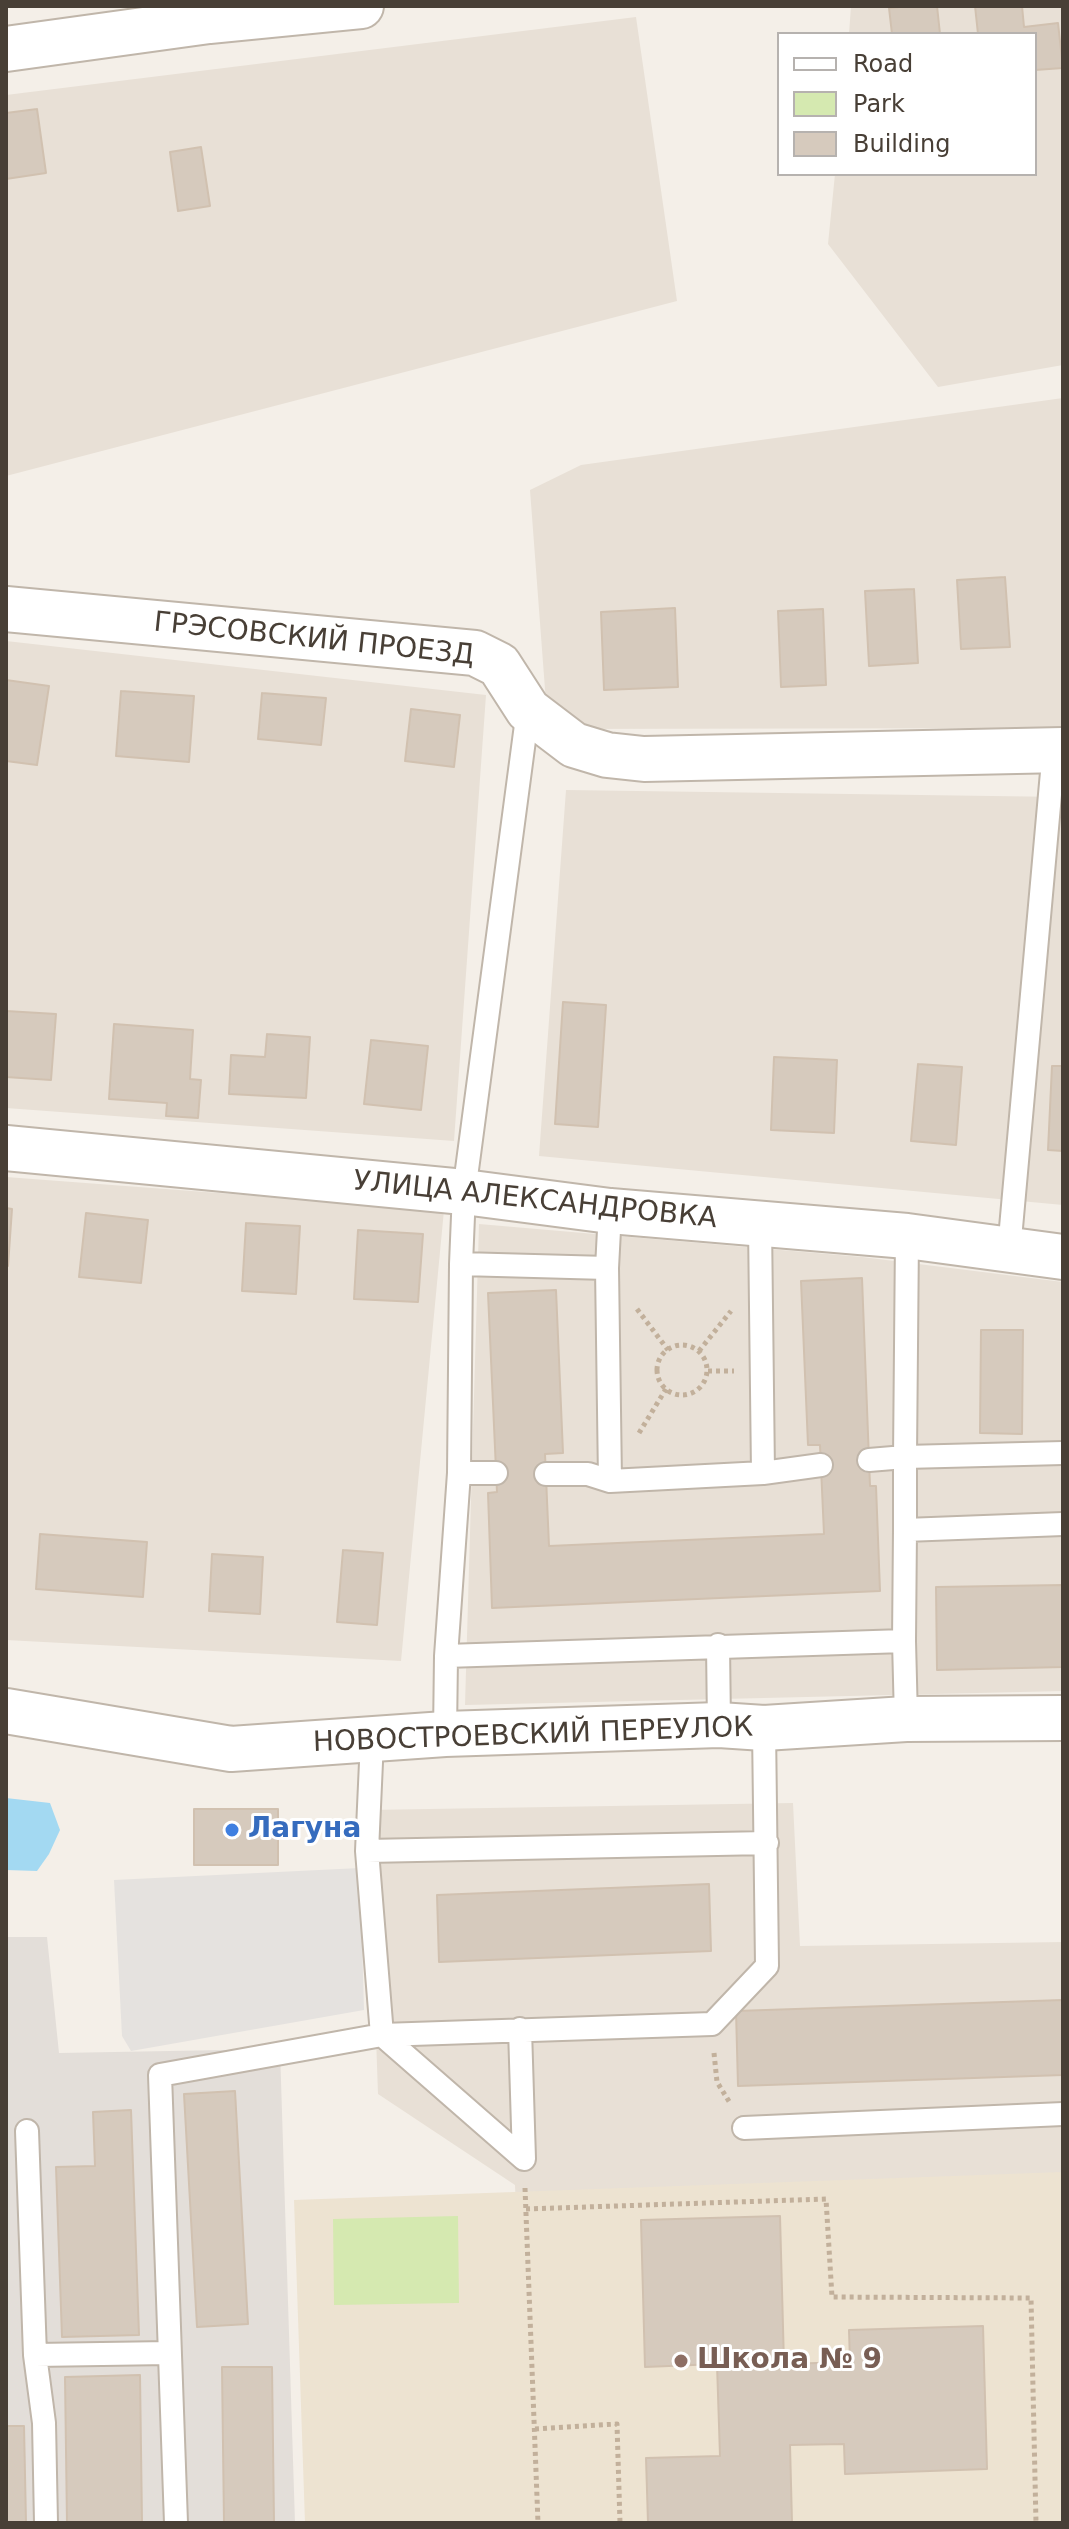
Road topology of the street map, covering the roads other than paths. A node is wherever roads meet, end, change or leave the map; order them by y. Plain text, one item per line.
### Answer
1 (361, 6) edge
2 (6, 49) edge
3 (6, 609) edge
4 (528, 710) junction
5 (1058, 750) edge
6 (6, 1148) edge
7 (464, 1192) junction
8 (610, 1211) junction
9 (760, 1224) junction
10 (907, 1236) junction
11 (1009, 1250) junction
12 (1063, 1257) edge
13 (461, 1264) junction
14 (607, 1268) junction
15 (1063, 1453) edge
16 (905, 1457) junction
17 (869, 1460) dead end
18 (821, 1465) dead end
19 (459, 1473) junction
20 (496, 1473) dead end
21 (763, 1473) junction
22 (546, 1474) dead end
23 (610, 1481) junction
24 (1063, 1524) edge
25 (905, 1530) junction
26 (904, 1641) junction
27 (718, 1645) junction
28 (446, 1656) junction
29 (6, 1711) edge
30 (1063, 1718) edge
31 (906, 1719) junction
32 (719, 1725) junction
33 (764, 1728) junction
34 (445, 1734) junction
35 (372, 1740) junction
36 (767, 1843) junction
37 (367, 1851) junction
38 (520, 2029) junction
39 (382, 2035) junction
40 (1063, 2114) edge
41 (744, 2128) road end
42 (27, 2131) dead end
43 (169, 2353) junction
44 (35, 2355) junction
45 (46, 2523) edge
46 (176, 2523) edge

1 - 2 street
3 - 4 street, ГРЭСОВСКИЙ ПРОЕЗД
4 - 5 street, ГРЭСОВСКИЙ ПРОЕЗД
4 - 7 lane
5 - 11 lane
6 - 7 street, УЛИЦА АЛЕКСАНДРОВКА
7 - 8 street, УЛИЦА АЛЕКСАНДРОВКА
7 - 13 lane
8 - 9 street, УЛИЦА АЛЕКСАНДРОВКА
8 - 14 lane
9 - 10 street, УЛИЦА АЛЕКСАНДРОВКА
9 - 21 lane
10 - 11 street, УЛИЦА АЛЕКСАНДРОВКА
10 - 16 lane
11 - 12 street, УЛИЦА АЛЕКСАНДРОВКА
13 - 14 lane
13 - 19 lane
14 - 23 lane
15 - 16 lane
16 - 17 lane
16 - 25 lane
18 - 21 lane
19 - 20 lane
19 - 28 lane
21 - 23 lane
22 - 23 lane
24 - 25 lane
25 - 26 lane
26 - 27 lane
26 - 31 lane
27 - 28 lane
27 - 32 lane
28 - 34 lane
29 - 35 street, НОВОСТРОЕВСКИЙ ПЕРЕУЛОК
30 - 31 street, НОВОСТРОЕВСКИЙ ПЕРЕУЛОК
31 - 33 street, НОВОСТРОЕВСКИЙ ПЕРЕУЛОК
32 - 33 street, НОВОСТРОЕВСКИЙ ПЕРЕУЛОК
32 - 34 street, НОВОСТРОЕВСКИЙ ПЕРЕУЛОК
33 - 36 lane
34 - 35 street, НОВОСТРОЕВСКИЙ ПЕРЕУЛОК
35 - 37 lane
36 - 37 lane
36 - 38 lane
37 - 39 lane
38 - 39 lane
38 - 39 lane
39 - 43 lane
40 - 41 lane
42 - 44 lane
43 - 44 lane
43 - 46 lane
44 - 45 lane

